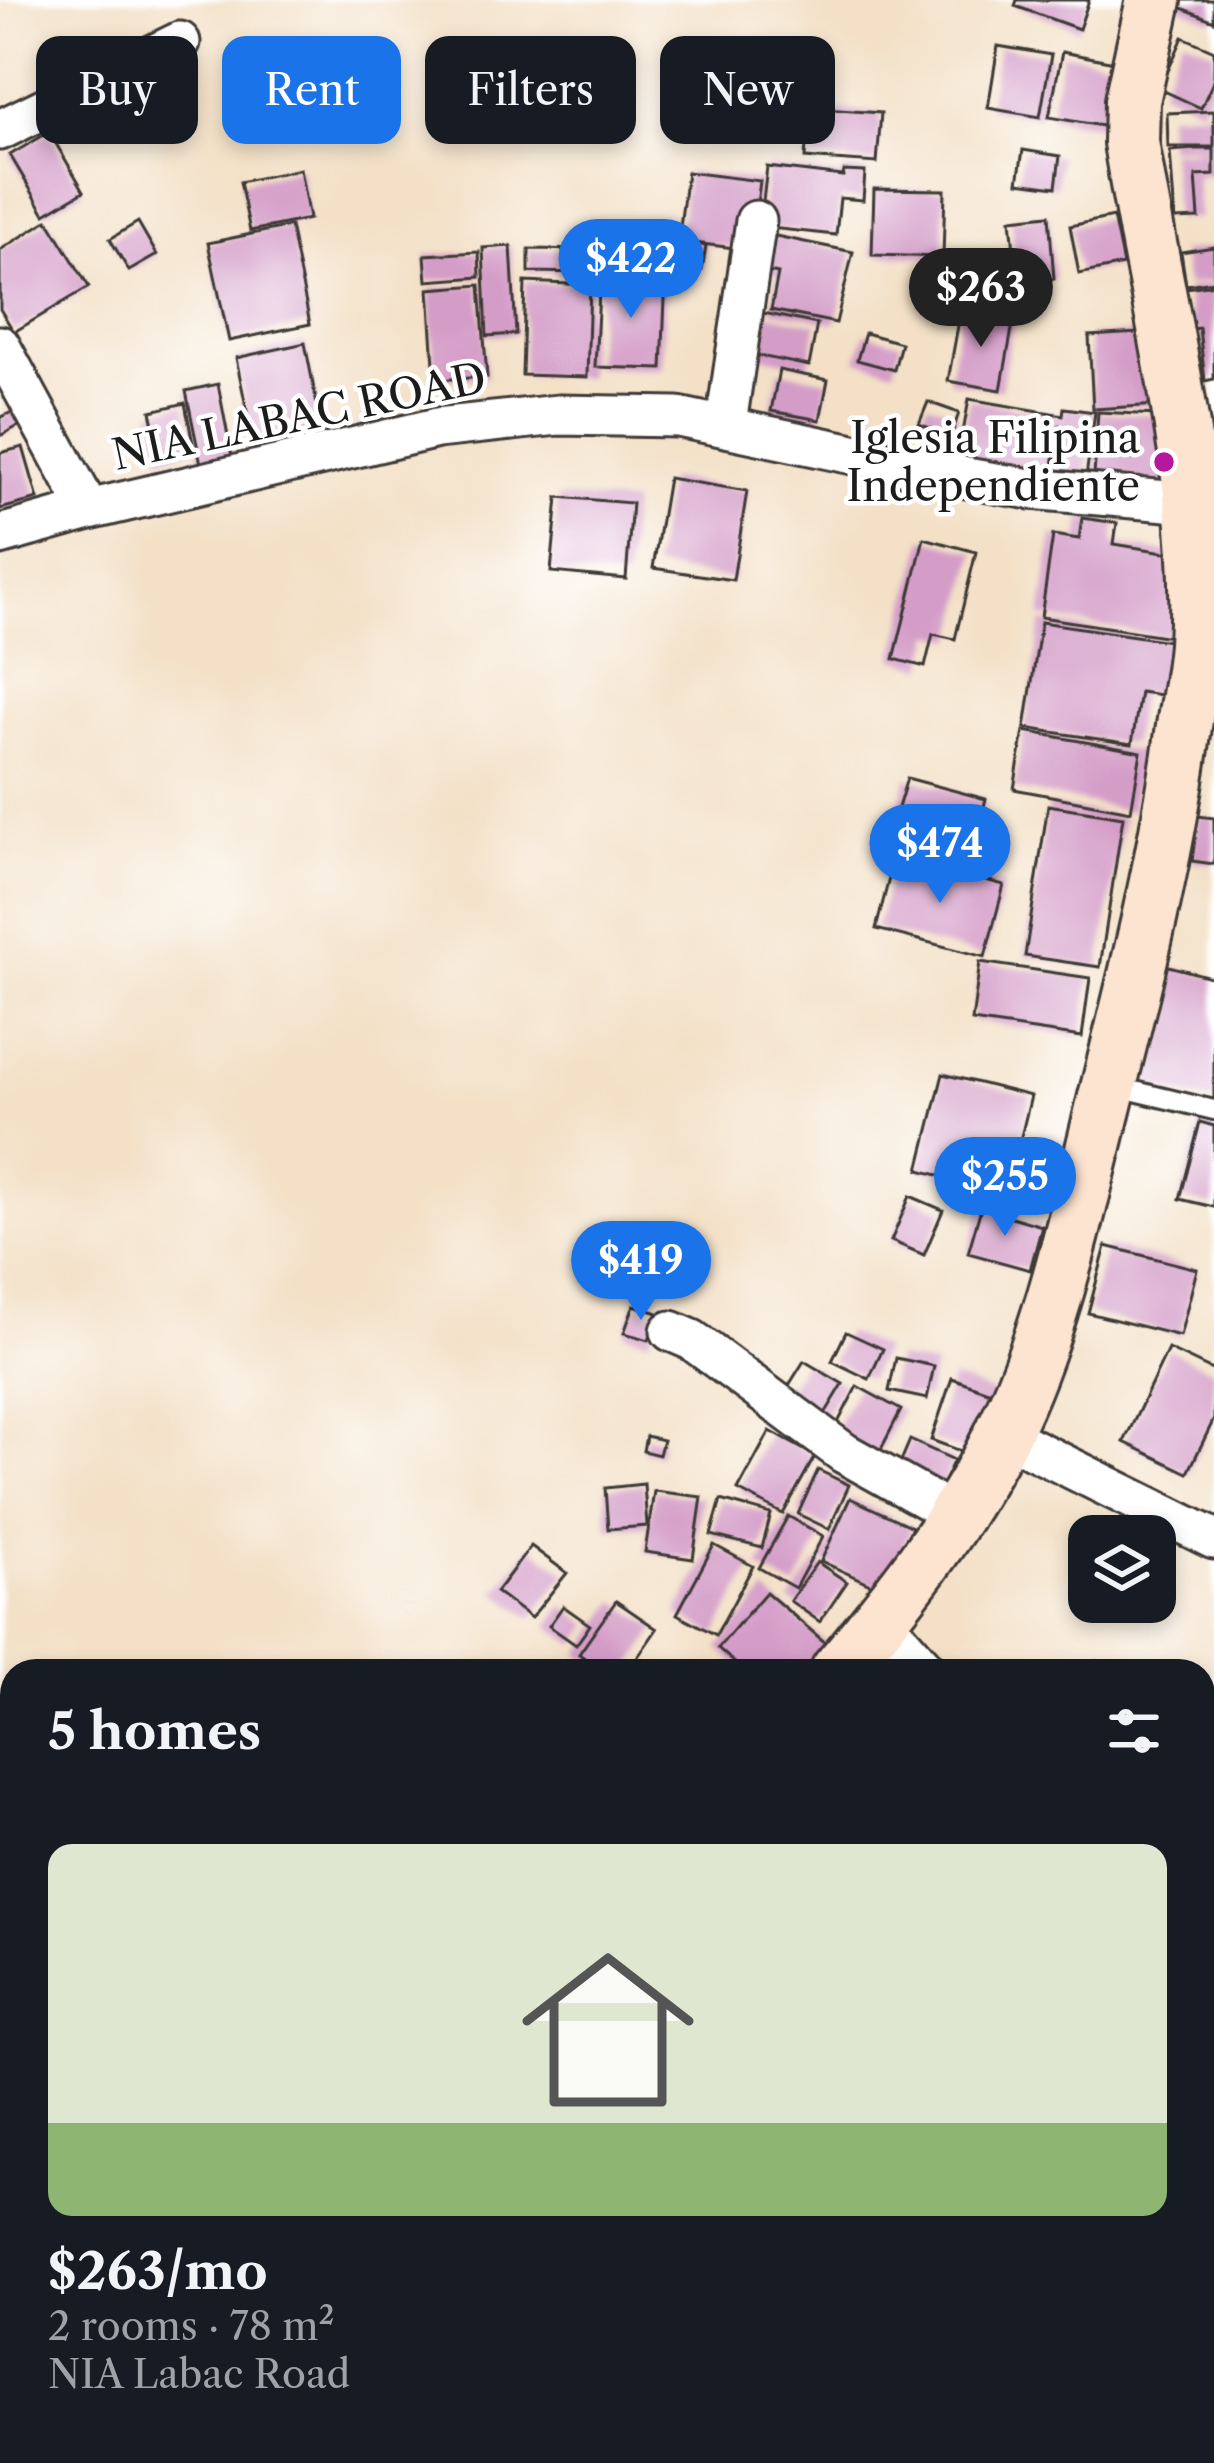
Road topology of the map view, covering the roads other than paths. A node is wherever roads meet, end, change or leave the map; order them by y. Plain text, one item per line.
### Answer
1 (1154, 0) edge
2 (36, 112) edge
3 (0, 130) edge
4 (756, 221) dead end
5 (0, 346) edge
6 (726, 424) junction
7 (1190, 502) junction
8 (89, 510) junction
9 (0, 535) edge
10 (1205, 646) edge
11 (1109, 1084) junction
12 (1214, 1110) edge
13 (671, 1331) dead end
14 (1002, 1434) junction
15 (957, 1516) junction
16 (1214, 1539) edge
17 (881, 1619) junction
18 (848, 1659) edge
19 (916, 1659) edge

1 - 7 main road
2 - 3 street
4 - 6 street
5 - 8 street
6 - 7 street, NIA LABAC ROAD
6 - 8 street, NIA LABAC ROAD
7 - 10 main road
8 - 9 street, NIA LABAC ROAD
10 - 11 main road
11 - 12 lane
11 - 14 main road
13 - 15 street
14 - 15 main road
14 - 16 street
15 - 17 main road
17 - 18 main road
17 - 19 street

